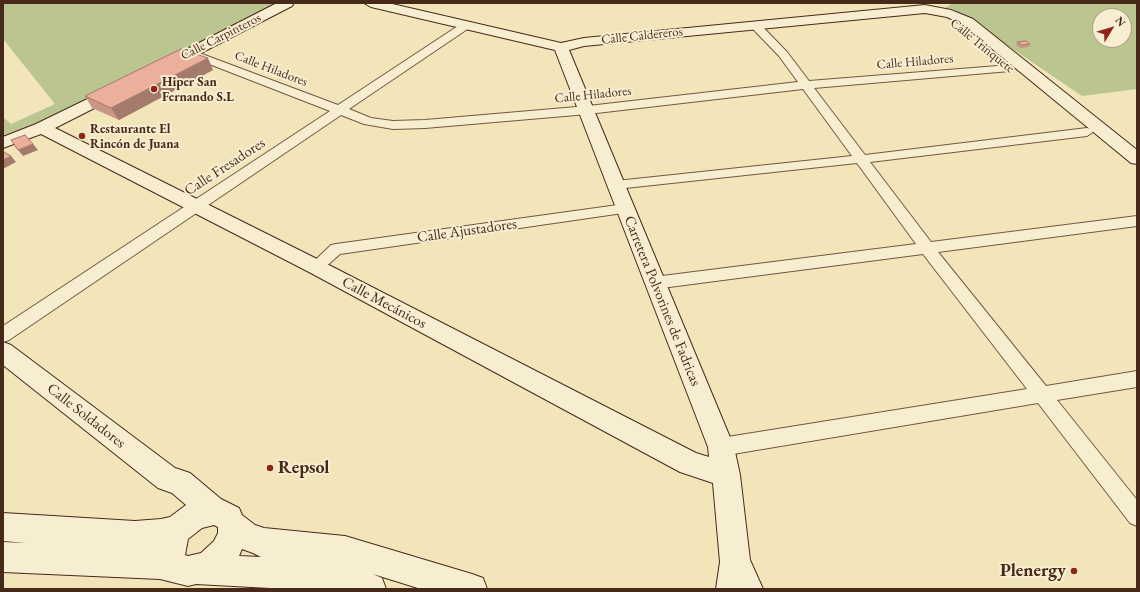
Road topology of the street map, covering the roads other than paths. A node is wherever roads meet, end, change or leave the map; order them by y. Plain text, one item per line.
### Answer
1 (287, 3) edge
2 (371, 3) edge
3 (918, 10) junction
4 (755, 25) junction
5 (465, 26) junction
6 (561, 47) junction
7 (190, 53) junction
8 (1010, 68) junction
9 (155, 71) edge
10 (128, 85) edge
11 (806, 85) junction
12 (340, 110) junction
13 (588, 110) junction
14 (42, 128) junction
15 (1087, 132) junction
16 (3, 143) edge
17 (861, 159) junction
18 (1137, 159) edge
19 (1137, 173) edge
20 (616, 185) junction
21 (195, 206) junction
22 (625, 209) junction
23 (1137, 221) edge
24 (928, 249) junction
25 (316, 267) junction
26 (654, 283) junction
27 (3, 335) edge
28 (3, 352) edge
29 (1137, 379) edge
30 (1042, 395) junction
31 (721, 447) junction
32 (726, 475) junction
33 (168, 479) junction
34 (1137, 516) edge
35 (223, 518) junction
36 (182, 525) junction
37 (3, 527) edge
38 (3, 556) edge
39 (188, 570) junction
40 (733, 575) edge
41 (371, 589) edge
42 (472, 589) edge
43 (748, 589) edge

1 - 7 street, Calle Carpinteros
2 - 5 street, Calle Caldereros
3 - 4 street, Calle Caldereros
3 - 8 street, Calle Trinquete
3 - 18 street, Calle Trinquete
4 - 6 street, Calle Caldereros
4 - 11 street
5 - 6 street, Calle Caldereros
5 - 12 street, Calle Fresadores
6 - 13 street, Carretera Polvorines de Fadricas
7 - 9 street, Calle Carpinteros
7 - 12 street, Calle Hiladores
8 - 11 street, Calle Hiladores
8 - 15 street, Calle Trinquete
10 - 14 street
11 - 13 street, Calle Hiladores
11 - 17 street
12 - 13 street, Calle Hiladores
12 - 21 street, Calle Fresadores
13 - 20 street, Carretera Polvorines de Fadricas
14 - 16 street
14 - 21 street, Calle Mecánicos
15 - 17 street
15 - 19 street, Calle Trinquete
17 - 20 street
17 - 24 street
20 - 22 street, Carretera Polvorines de Fadricas
21 - 25 street, Calle Mecánicos
21 - 27 street, Calle Fresadores
22 - 25 street, Calle Ajustadores
22 - 26 street, Carretera Polvorines de Fadricas
23 - 24 street
24 - 26 street
24 - 30 street
25 - 32 street, Calle Mecánicos
26 - 31 street, Carretera Polvorines de Fadricas
28 - 33 street, Calle Soldadores
29 - 30 street
30 - 31 street
30 - 34 street
31 - 32 street, Carretera Polvorines de Fadricas
32 - 40 street, Carretera Polvorines de Fadricas
33 - 35 street, Calle Soldadores
33 - 36 street, Calle Soldadores
35 - 36 street
35 - 39 street
35 - 42 street, Calle Soldadores
36 - 37 street
36 - 39 street
38 - 39 street
39 - 41 street
40 - 43 street, Carretera Polvorines de Fadricas

